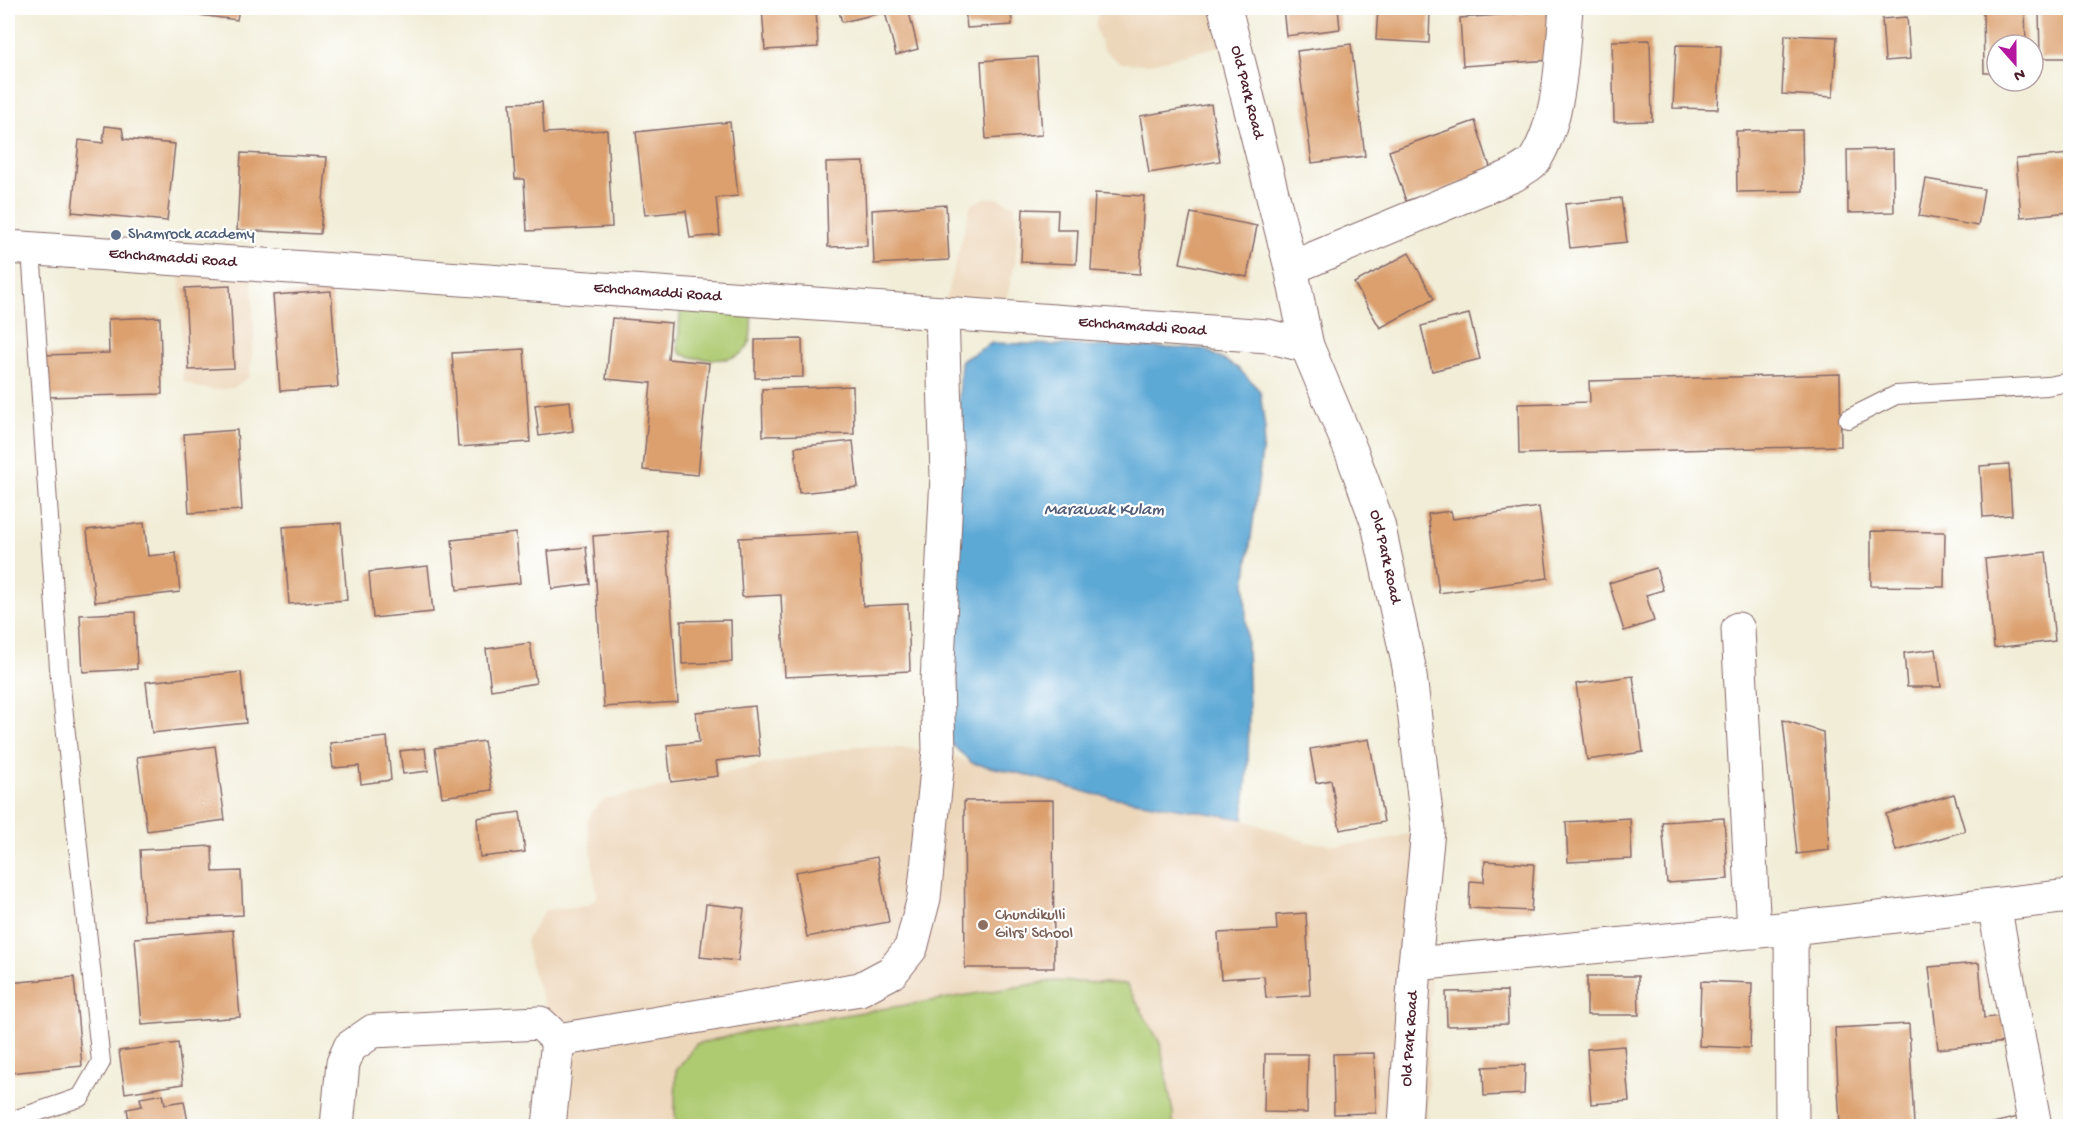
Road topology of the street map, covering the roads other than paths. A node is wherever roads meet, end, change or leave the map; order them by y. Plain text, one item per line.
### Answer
1 (1226, 8) edge
2 (1566, 8) edge
3 (19, 248) edge
4 (1291, 268) junction
5 (942, 313) junction
6 (1307, 346) junction
7 (2070, 382) edge
8 (1848, 419) dead end
9 (1738, 628) dead end
10 (2070, 896) edge
11 (1994, 905) junction
12 (1791, 928) junction
13 (1754, 932) junction
14 (1416, 964) junction
15 (558, 1040) junction
16 (8, 1122) edge
17 (337, 1126) edge
18 (549, 1126) edge
19 (1405, 1126) edge
20 (1792, 1126) edge
21 (2035, 1126) edge

1 - 4 street, Old Park Road
2 - 4 street
3 - 5 street, Echchamaddi Road
3 - 16 lane
4 - 6 street, Old Park Road
5 - 6 street, Echchamaddi Road
5 - 15 street
6 - 14 street, Old Park Road
7 - 8 lane
9 - 13 street
10 - 11 street
11 - 12 street
11 - 21 street
12 - 13 street
12 - 20 street
13 - 14 street
14 - 19 street, Old Park Road
15 - 17 street
15 - 18 street

